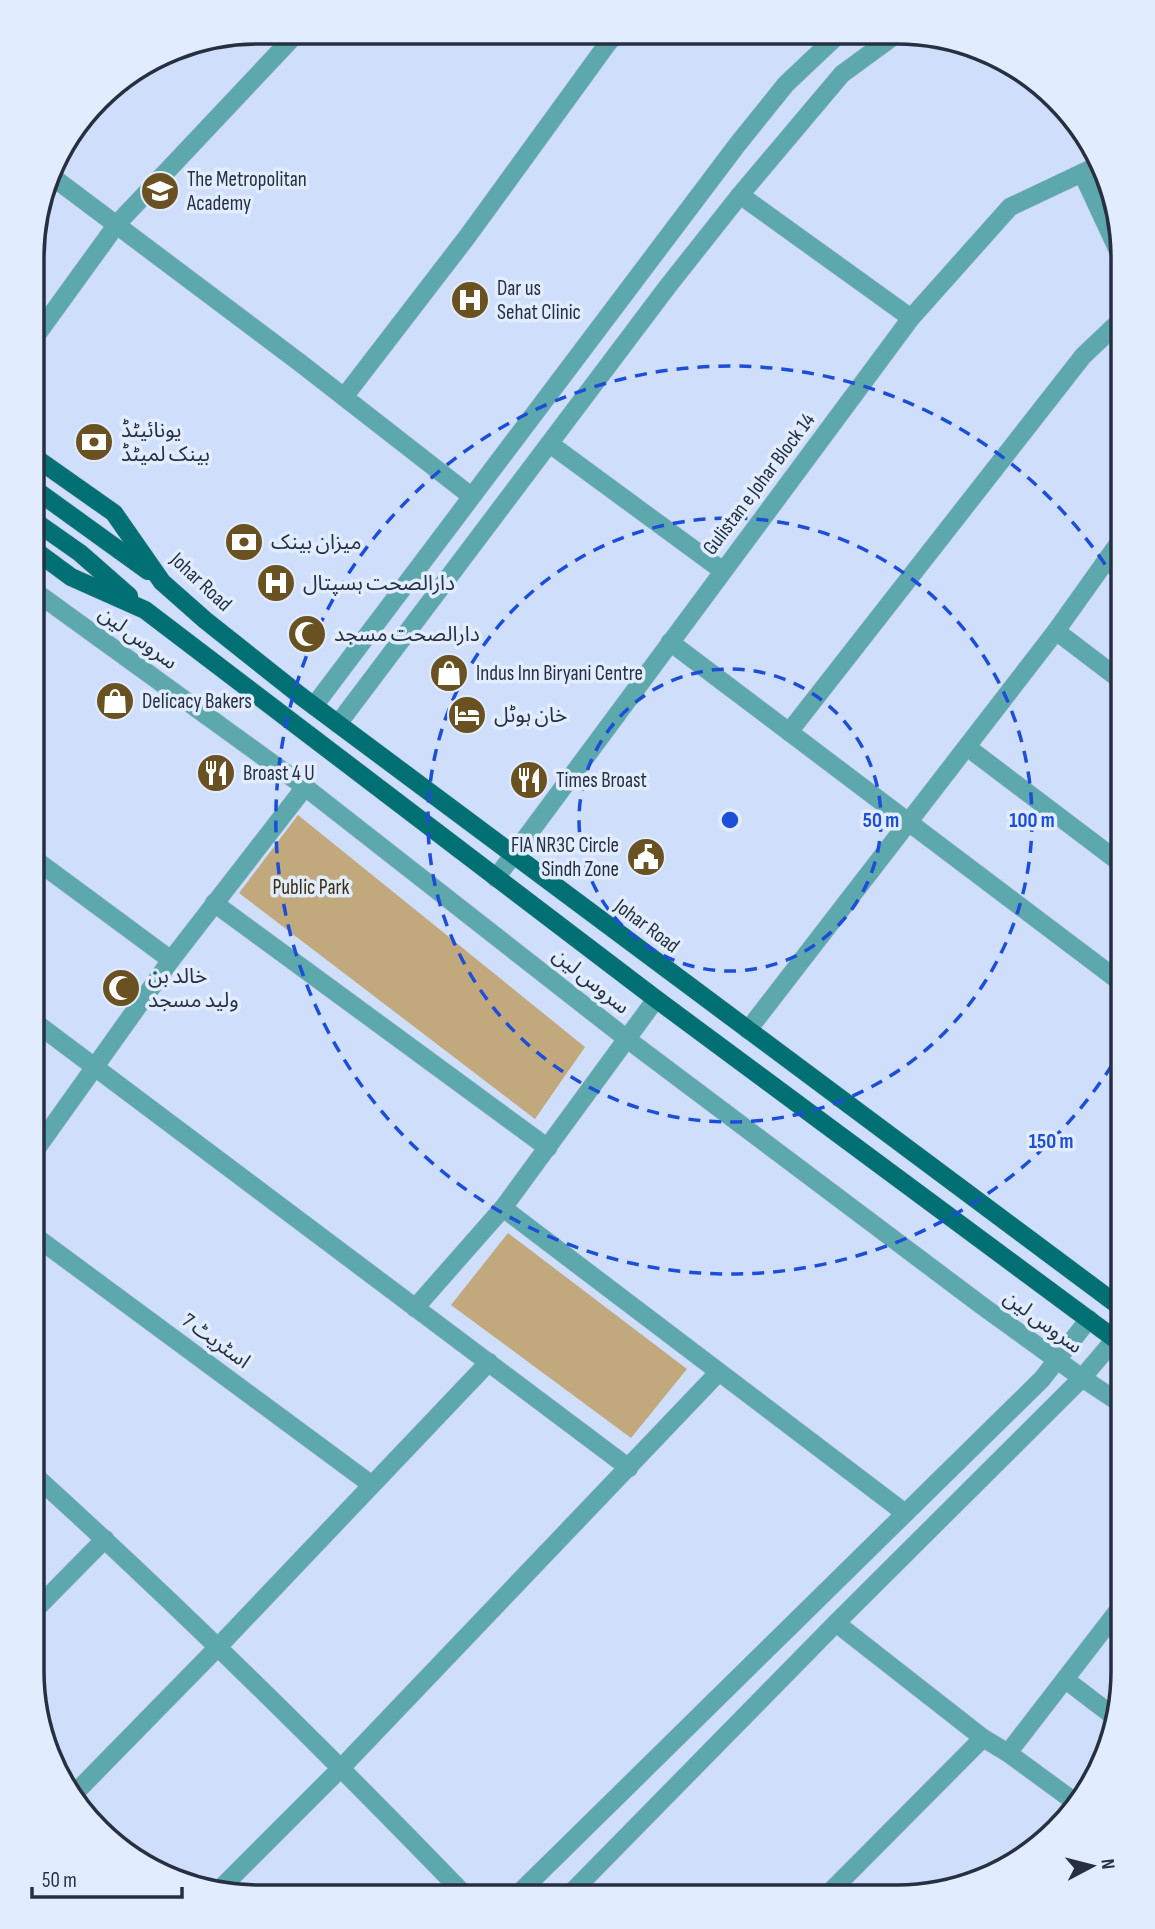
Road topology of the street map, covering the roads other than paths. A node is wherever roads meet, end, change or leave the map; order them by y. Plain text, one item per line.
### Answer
1 (287, 44) edge
2 (607, 44) edge
3 (828, 44) edge
4 (883, 44) edge
5 (1092, 168) edge
6 (1082, 173) junction
7 (58, 181) edge
8 (740, 195) junction
9 (117, 224) junction
10 (1109, 230) edge
11 (911, 318) junction
12 (44, 325) edge
13 (1111, 330) edge
14 (344, 397) junction
15 (550, 444) junction
16 (44, 464) edge
17 (44, 496) edge
18 (471, 496) junction
19 (44, 528) edge
20 (1111, 554) edge
21 (44, 557) edge
22 (723, 571) junction
23 (162, 582) junction
24 (44, 598) edge
25 (145, 610) junction
26 (1056, 631) junction
27 (670, 642) junction
28 (1111, 673) edge
29 (314, 706) junction
30 (338, 724) junction
31 (789, 733) junction
32 (967, 747) junction
33 (305, 787) junction
34 (908, 823) junction
35 (514, 856) junction
36 (1111, 856) edge
37 (44, 866) edge
38 (496, 878) junction
39 (214, 904) junction
40 (171, 960) junction
41 (1111, 975) edge
42 (656, 999) junction
43 (44, 1029) edge
44 (748, 1030) junction
45 (627, 1039) junction
46 (95, 1065) junction
47 (44, 1138) edge
48 (548, 1147) junction
49 (503, 1208) junction
50 (44, 1243) edge
51 (1111, 1300) edge
52 (415, 1308) junction
53 (1089, 1319) junction
54 (1111, 1336) edge
55 (1111, 1350) edge
56 (1058, 1360) junction
57 (489, 1362) junction
58 (718, 1373) junction
59 (1082, 1378) junction
60 (1111, 1397) edge
61 (629, 1468) junction
62 (44, 1484) edge
63 (372, 1485) junction
64 (905, 1513) junction
65 (105, 1539) junction
66 (44, 1602) edge
67 (1111, 1620) edge
68 (836, 1623) junction
69 (218, 1647) junction
70 (1066, 1680) junction
71 (1107, 1712) edge
72 (983, 1738) junction
73 (1008, 1753) junction
74 (341, 1767) junction
75 (79, 1789) edge
76 (1069, 1798) edge
77 (226, 1883) edge
78 (455, 1885) edge
79 (527, 1885) edge
80 (579, 1885) edge
81 (837, 1885) edge

1 - 9 street
2 - 14 street
3 - 18 street
4 - 8 street
5 - 6 street, Gulistan e Johar Block 14
6 - 10 street
6 - 11 street, Gulistan e Johar Block 14
7 - 9 street
8 - 11 street
8 - 15 street
9 - 12 street
9 - 14 street
11 - 22 street, Gulistan e Johar Block 14
13 - 31 street
14 - 18 street
15 - 22 street
15 - 30 street
16 - 23 main road, Johar Road
17 - 23 main road
18 - 29 street
19 - 25 main road
20 - 26 street
21 - 25 main road
22 - 27 street, Gulistan e Johar Block 14
23 - 29 main road, Johar Road
24 - 33 street, سروس لین
25 - 38 main road
26 - 28 street
26 - 32 street
27 - 31 street
27 - 35 street, Gulistan e Johar Block 14
29 - 30 main road, Johar Road
30 - 35 main road, Johar Road
31 - 34 street
32 - 34 street
32 - 36 street
33 - 39 street
33 - 45 street, سروس لین
34 - 41 street
34 - 44 street
35 - 38 street, Gulistan e Johar Block 14
35 - 44 main road, Johar Road
37 - 40 street
38 - 42 main road
39 - 40 street
39 - 48 street
40 - 46 street
42 - 45 street
42 - 53 main road
43 - 46 street
44 - 51 main road, Johar Road
45 - 48 street
45 - 56 street, سروس لین
46 - 47 street
46 - 52 street
48 - 49 street
49 - 52 street
49 - 58 street
50 - 63 street, اسٹریٹ 7
52 - 57 street
53 - 54 main road
53 - 56 street
55 - 59 street
56 - 59 street, سروس لین
56 - 64 street
57 - 61 street
57 - 63 street
58 - 61 street
58 - 64 street
59 - 60 street, سروس لین
59 - 68 street
61 - 74 street
62 - 65 street
63 - 69 street
64 - 79 street
65 - 66 street
65 - 69 street
67 - 70 street
68 - 72 street
68 - 80 street
69 - 74 street
69 - 75 street
70 - 71 street
70 - 73 street
72 - 73 street
72 - 81 street
73 - 76 street
74 - 77 street
74 - 78 street

